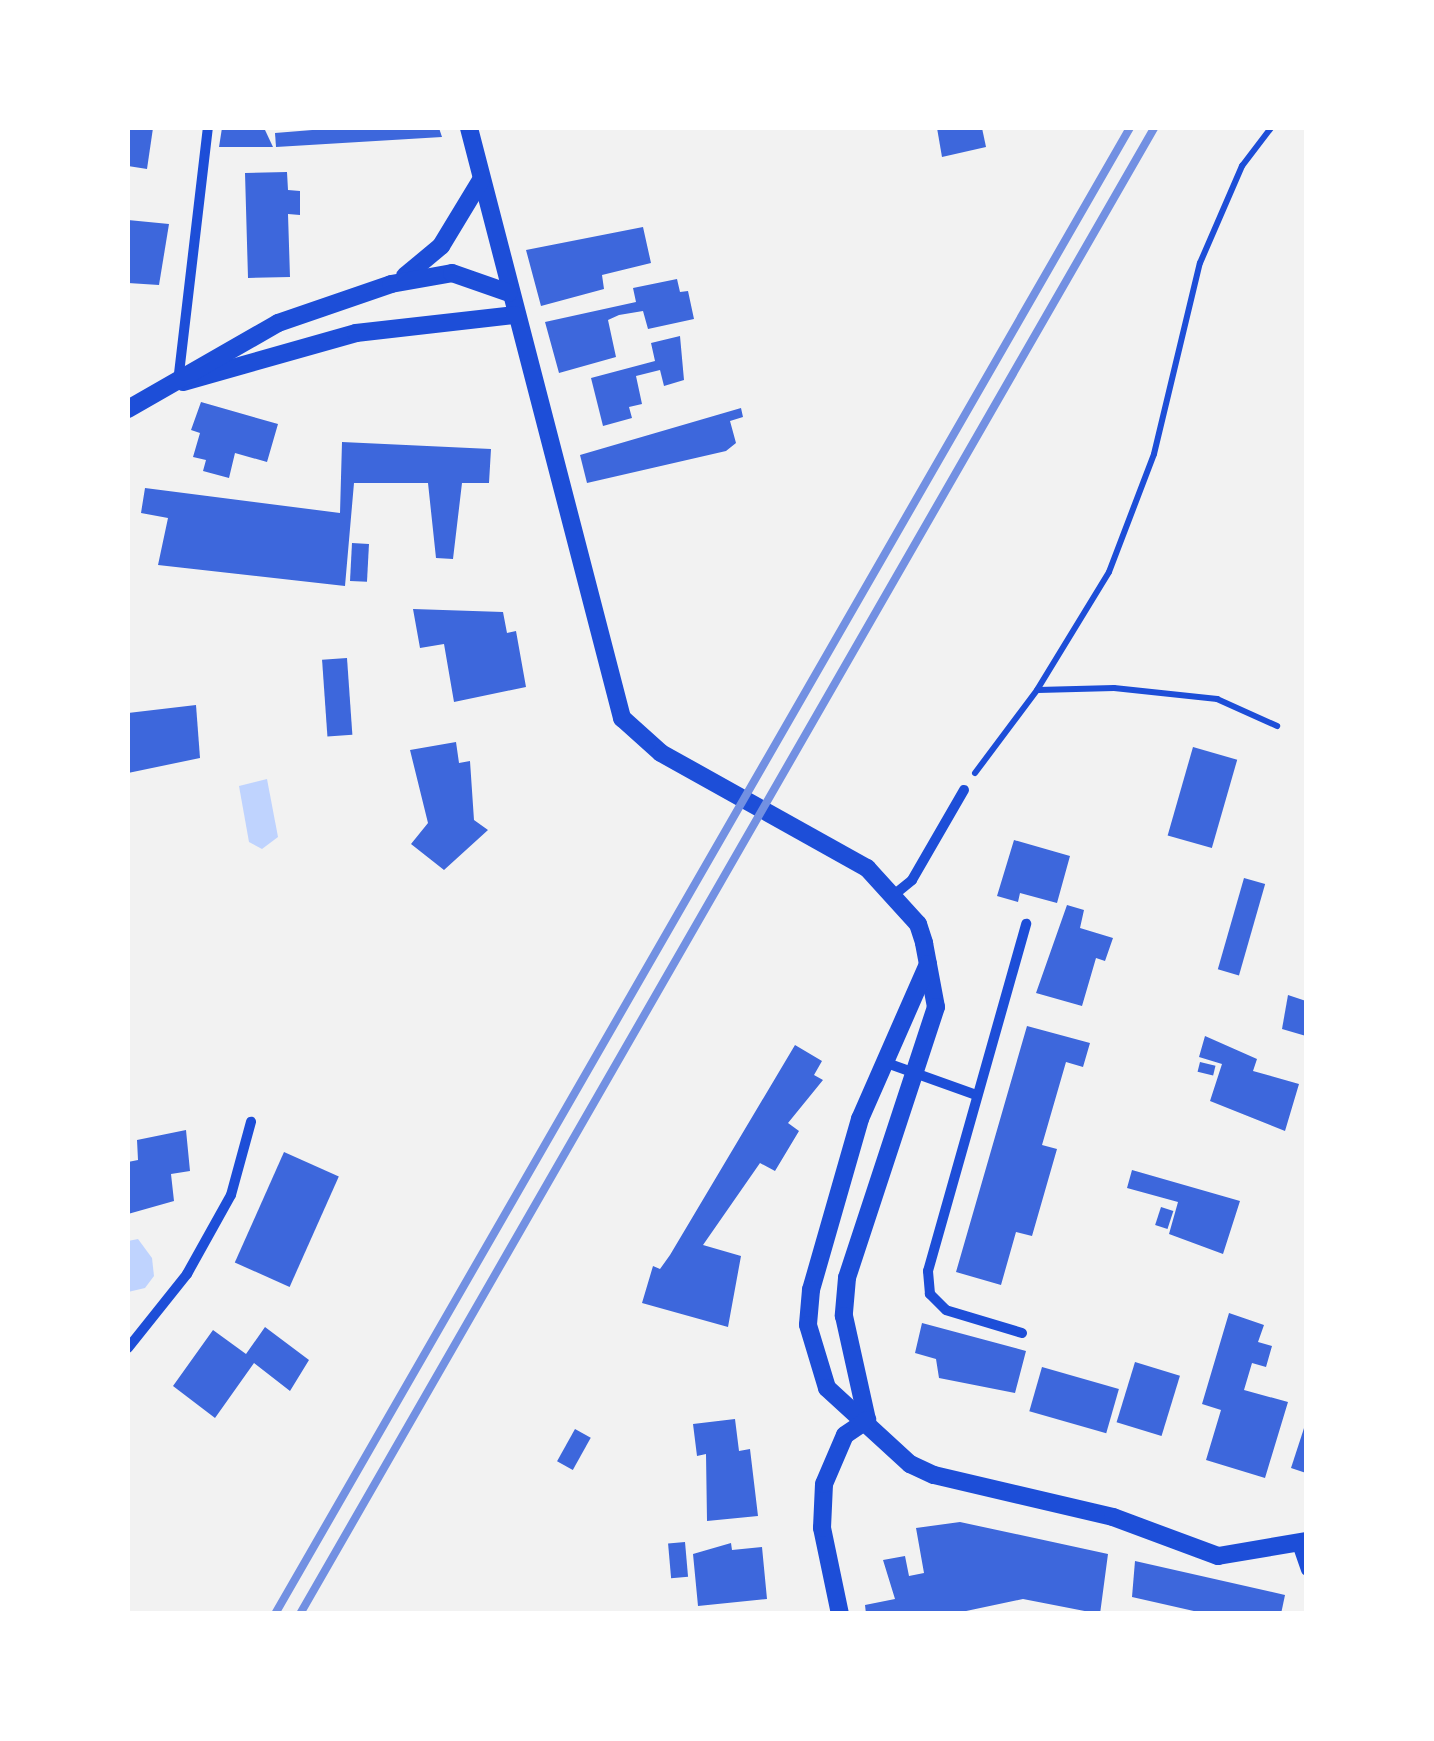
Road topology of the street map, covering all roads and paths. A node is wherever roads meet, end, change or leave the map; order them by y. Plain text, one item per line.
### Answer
1 (208, 128) edge
2 (469, 128) edge
3 (1271, 128) edge
4 (481, 180) junction
5 (392, 284) junction
6 (509, 293) junction
7 (514, 315) junction
8 (178, 383) junction
9 (128, 409) edge
10 (1037, 690) junction
11 (1276, 726) dead end
12 (964, 790) joint
13 (895, 894) junction
14 (1026, 924) dead end
15 (928, 964) junction
16 (883, 1061) junction
17 (914, 1071) junction
18 (976, 1095) junction
19 (251, 1122) dead end
20 (1022, 1333) dead end
21 (128, 1348) edge
22 (867, 1420) junction
23 (1302, 1542) edge
24 (1306, 1570) edge
25 (840, 1614) edge

1 - 8 street
2 - 4 street
3 - 10 path
4 - 5 street
4 - 6 street
5 - 6 street
5 - 8 street
6 - 7 street
7 - 8 street
7 - 13 street
8 - 9 street
10 - 11 path
10 - 12 path
12 - 13 street
13 - 15 street
14 - 18 street
15 - 16 street
15 - 17 street
16 - 17 street
16 - 22 street
17 - 18 street
17 - 22 street
18 - 20 street
19 - 21 street
22 - 23 street
22 - 25 street
23 - 24 street

